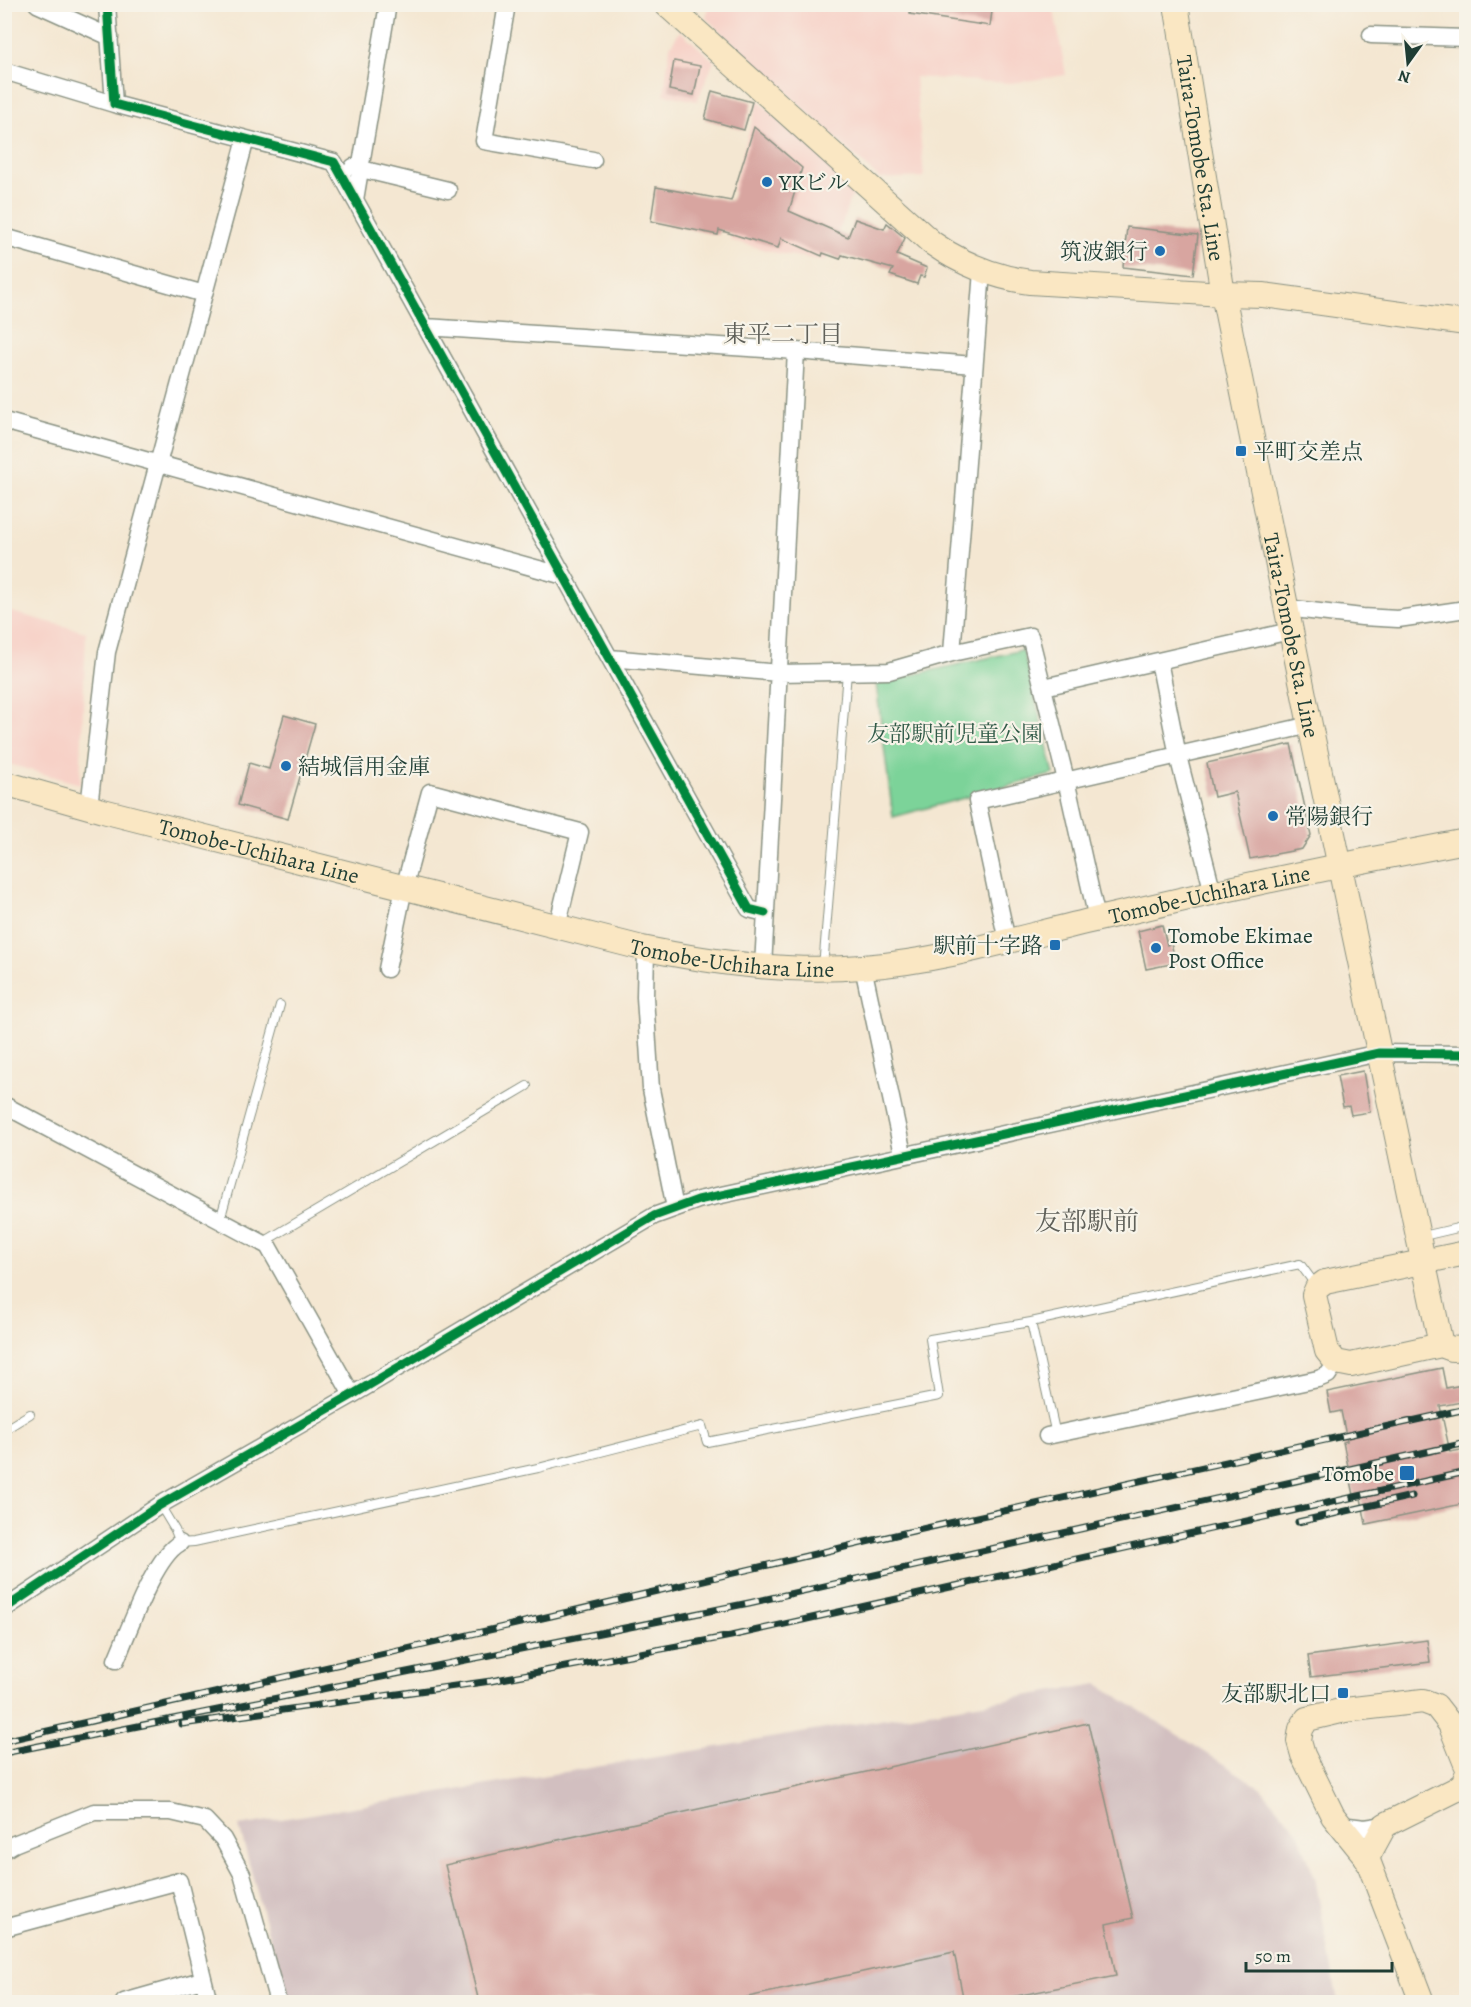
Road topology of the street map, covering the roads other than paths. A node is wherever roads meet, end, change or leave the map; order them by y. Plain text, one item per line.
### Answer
1 (37, 4) edge
2 (107, 4) edge
3 (388, 4) edge
4 (507, 4) edge
5 (666, 4) edge
6 (1176, 4) edge
7 (1371, 35) dead end
8 (110, 37) junction
9 (1467, 38) edge
10 (4, 71) edge
11 (114, 104) junction
12 (246, 139) junction
13 (593, 160) dead end
14 (334, 162) junction
15 (361, 169) junction
16 (448, 190) dead end
17 (355, 200) junction
18 (4, 237) edge
19 (982, 271) junction
20 (204, 294) junction
21 (1223, 294) junction
22 (1467, 323) edge
23 (426, 327) junction
24 (796, 351) junction
25 (974, 364) junction
26 (4, 421) edge
27 (158, 464) junction
28 (564, 576) junction
29 (1467, 609) edge
30 (1288, 619) junction
31 (952, 653) junction
32 (610, 658) junction
33 (1159, 661) junction
34 (847, 672) junction
35 (779, 673) junction
36 (1044, 687) junction
37 (1310, 725) junction
38 (1178, 756) junction
39 (1066, 780) junction
40 (4, 783) edge
41 (89, 807) junction
42 (1467, 841) edge
43 (1339, 866) junction
44 (404, 888) junction
45 (1213, 893) junction
46 (765, 914) junction
47 (1097, 919) junction
48 (557, 927) junction
49 (1007, 941) junction
50 (646, 949) junction
51 (763, 967) junction
52 (863, 967) junction
53 (823, 968) junction
54 (387, 969) dead end
55 (280, 1005) dead end
56 (1379, 1053) junction
57 (1467, 1054) edge
58 (527, 1086) dead end
59 (4, 1105) edge
60 (903, 1154) junction
61 (675, 1208) junction
62 (220, 1220) junction
63 (1467, 1226) edge
64 (1419, 1237) junction
65 (262, 1243) junction
66 (1467, 1253) edge
67 (1424, 1262) junction
68 (1317, 1288) junction
69 (1031, 1322) junction
70 (1441, 1345) junction
71 (1467, 1348) edge
72 (1336, 1362) junction
73 (352, 1395) junction
74 (30, 1414) dead end
75 (4, 1430) edge
76 (1052, 1436) joint
77 (160, 1505) junction
78 (180, 1544) junction
79 (7, 1603) edge
80 (116, 1660) dead end
81 (1467, 1764) edge
82 (1467, 1776) edge
83 (1341, 1825) junction
84 (1385, 1825) junction
85 (4, 1850) edge
86 (1367, 1858) junction
87 (4, 1928) edge
88 (202, 1980) junction
89 (124, 2002) edge
90 (209, 2002) edge
91 (278, 2002) edge
92 (1422, 2002) edge

1 - 8 street
2 - 8 street
3 - 15 street
4 - 13 street
5 - 19 main road
6 - 21 main road, Taira-Tomobe Sta. Line
7 - 9 street
8 - 11 street
10 - 11 street
11 - 12 street
12 - 14 street
12 - 20 street
14 - 15 street
14 - 17 street
15 - 16 street
15 - 17 street
17 - 23 street
18 - 20 street
19 - 21 main road
19 - 25 street
20 - 27 street
21 - 22 main road
21 - 30 main road, Taira-Tomobe Sta. Line
23 - 24 street
23 - 28 street
24 - 25 street
24 - 35 street
25 - 31 street
26 - 27 street
27 - 28 street
27 - 41 street
28 - 32 street
29 - 30 street
30 - 33 street
30 - 37 main road, Taira-Tomobe Sta. Line
31 - 34 street
31 - 36 street
32 - 35 street
32 - 46 street
33 - 36 street
33 - 38 street
34 - 35 street
34 - 53 lane
35 - 46 street
36 - 39 street
37 - 38 street
37 - 43 main road, Taira-Tomobe Sta. Line
38 - 39 street
38 - 45 street
39 - 47 street
39 - 49 street
40 - 41 main road, Tomobe-Uchihara Line
41 - 44 main road, Tomobe-Uchihara Line
42 - 43 main road, Tomobe-Uchihara Line
43 - 45 main road, Tomobe-Uchihara Line
43 - 56 main road, Taira-Tomobe Sta. Line
44 - 48 main road, Tomobe-Uchihara Line
44 - 48 street
44 - 54 street
45 - 47 main road, Tomobe-Uchihara Line
46 - 51 street
47 - 49 main road, Tomobe-Uchihara Line
48 - 50 main road, Tomobe-Uchihara Line
49 - 52 main road, Tomobe-Uchihara Line
50 - 51 main road, Tomobe-Uchihara Line
50 - 61 street
51 - 53 main road, Tomobe-Uchihara Line
52 - 53 main road, Tomobe-Uchihara Line
52 - 60 street
55 - 62 lane
56 - 57 street
56 - 60 street
56 - 64 main road, Taira-Tomobe Sta. Line
58 - 65 lane
59 - 62 street
60 - 61 street
61 - 73 street
62 - 65 street
63 - 64 lane
64 - 67 main road, Taira-Tomobe Sta. Line
65 - 73 street
66 - 67 main road
67 - 68 main road
67 - 70 main road, Taira-Tomobe Sta. Line
68 - 69 lane
68 - 72 main road
69 - 76 lane
69 - 78 lane
70 - 71 main road
70 - 72 main road
72 - 76 street
73 - 77 street
74 - 75 lane
77 - 78 lane
77 - 79 street
78 - 80 street
81 - 83 main road
82 - 84 main road
83 - 84 street
83 - 86 main road
84 - 86 main road
85 - 91 street
86 - 92 main road
87 - 88 street
88 - 89 street
88 - 90 street

